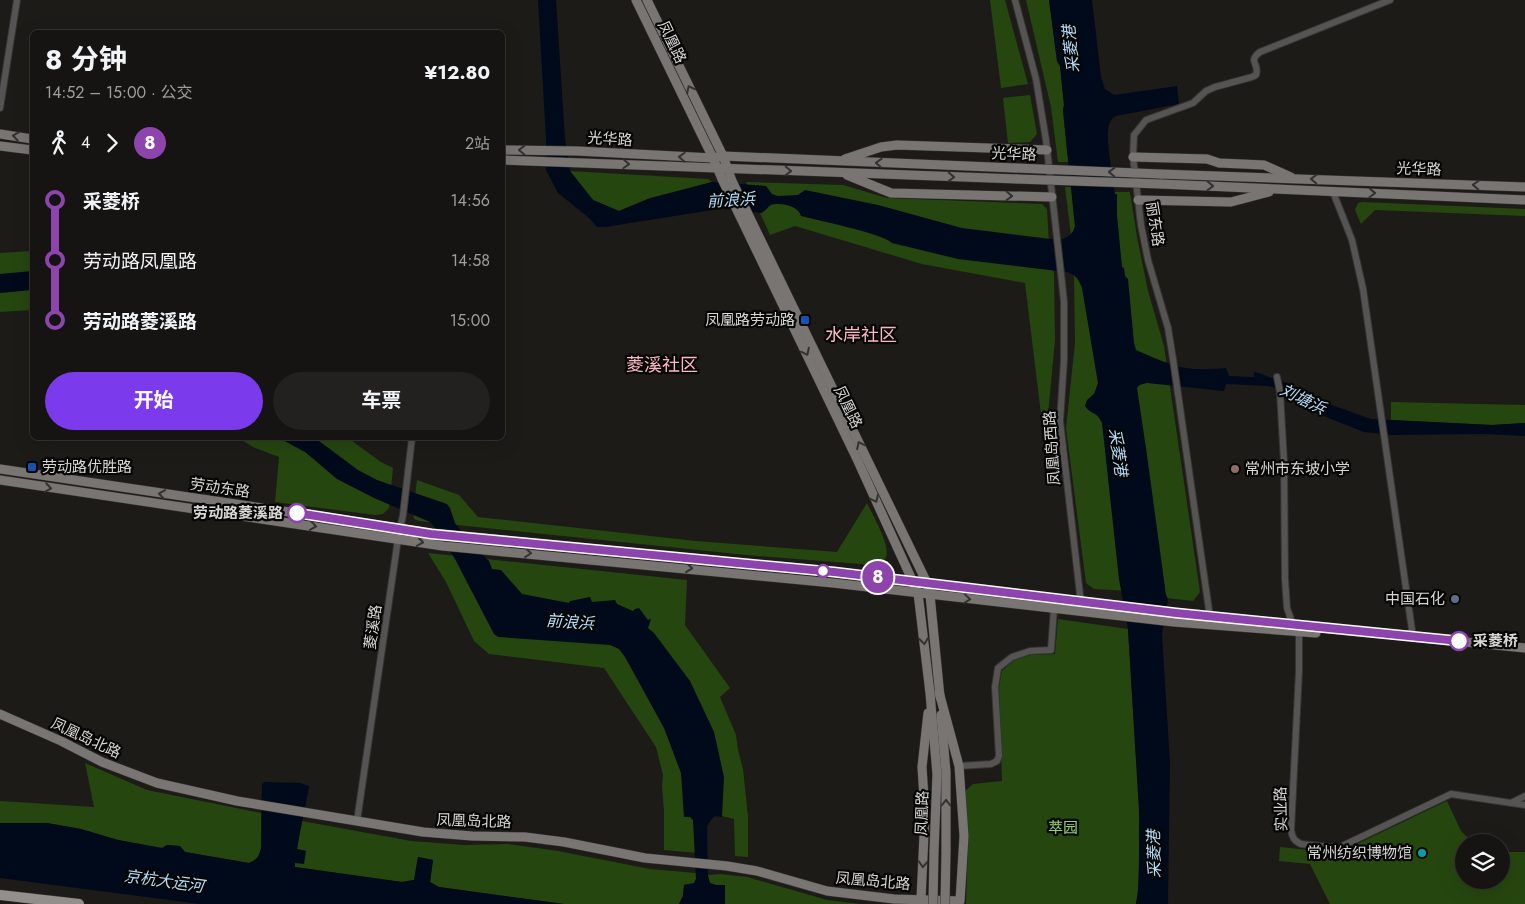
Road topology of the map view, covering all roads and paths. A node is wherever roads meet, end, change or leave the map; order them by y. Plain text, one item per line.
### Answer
1 (17, 0) edge
2 (636, 0) edge
3 (647, 0) edge
4 (1016, 0) edge
5 (1390, 0) edge
6 (0, 108) edge
7 (0, 134) edge
8 (30, 139) edge
9 (0, 146) edge
10 (30, 150) edge
11 (505, 150) edge
12 (1047, 150) junction
13 (723, 156) junction
14 (1133, 157) junction
15 (713, 158) junction
16 (505, 160) edge
17 (837, 162) junction
18 (718, 169) junction
19 (728, 169) junction
20 (842, 173) junction
21 (1296, 179) junction
22 (1525, 187) edge
23 (1278, 189) junction
24 (1333, 192) junction
25 (1052, 198) junction
26 (1138, 200) junction
27 (1525, 200) edge
28 (1277, 377) dead end
29 (412, 440) edge
30 (0, 469) edge
31 (0, 480) edge
32 (401, 528) junction
33 (398, 539) junction
34 (914, 582) junction
35 (927, 583) junction
36 (918, 593) junction
37 (930, 595) junction
38 (1080, 601) junction
39 (1054, 608) junction
40 (1082, 612) junction
41 (1210, 616) junction
42 (1175, 617) junction
43 (1296, 628) junction
44 (1413, 637) junction
45 (1525, 648) edge
46 (1525, 654) edge
47 (935, 693) junction
48 (0, 714) edge
49 (959, 766) junction
50 (1525, 796) edge
51 (1511, 803) junction
52 (1525, 806) edge
53 (357, 821) junction
54 (0, 895) edge
55 (920, 899) junction
56 (0, 902) edge
57 (18, 904) edge
58 (79, 904) edge
59 (933, 904) edge
60 (945, 904) edge

1 - 6 street
2 - 15 main road, 凤凰路
13 -> 3 main road, 凤凰路
4 - 12 street
5 - 14 street, 丽东路
8 -> 7 main road
9 - 10 main road
15 -> 11 main road, 光华路
12 - 17 main road
12 - 25 street
13 - 15 main road, 光华路
13 - 17 main road, 光华路
13 - 19 main road, 凤凰路
14 - 21 main road
14 - 26 street, 丽东路
15 - 18 main road, 凤凰路
16 -> 18 main road, 光华路
21 -> 17 main road, 光华路, bridge
18 - 19 main road, 光华路
18 -> 34 main road, 凤凰路
19 -> 20 main road, 光华路
35 -> 19 main road, 凤凰路
20 -> 23 main road, 光华路, bridge
20 -> 25 main road
22 -> 21 main road, 光华路
23 - 24 main road, 光华路
23 - 26 main road
24 -> 27 main road, 光华路
24 - 44 street
25 - 38 street, 凤凰岛西路
26 - 41 street, 丽东路
28 - 43 street
29 - 32 street, 菱溪路
32 -> 30 main road, 劳动东路
31 -> 33 main road, 劳动东路
32 - 33 street, 菱溪路
32 - 34 main road, 劳动东路
33 -> 36 main road, 劳动东路
33 - 53 street, 菱溪路
34 - 35 main road, 劳动东路
34 - 36 main road, 凤凰路
35 - 37 main road, 凤凰路
35 - 38 main road, 劳动东路
36 - 37 main road, 劳动东路
36 -> 47 main road, 凤凰路
37 -> 39 main road, 劳动东路
37 - 47 main road, 凤凰路
38 - 40 street, 凤凰岛西路
38 - 42 main road, 劳动东路
39 - 40 main road, 劳动东路
39 - 49 street
40 - 42 main road, 劳动东路
41 - 42 main road
41 - 43 main road
42 - 43 main road
43 - 44 main road
43 - 46 main road
43 - 51 street, 实业路
44 - 45 main road
47 - 49 main road
47 -> 55 main road
47 - 59 main road, 凤凰路, bridge
60 -> 47 main road, 凤凰路, bridge
48 - 53 main road, 凤凰岛北路
49 - 55 main road, 凤凰岛北路
50 - 51 street
51 - 52 street, 实业路
53 - 55 main road, 凤凰岛北路
54 - 58 main road
56 - 57 main road

